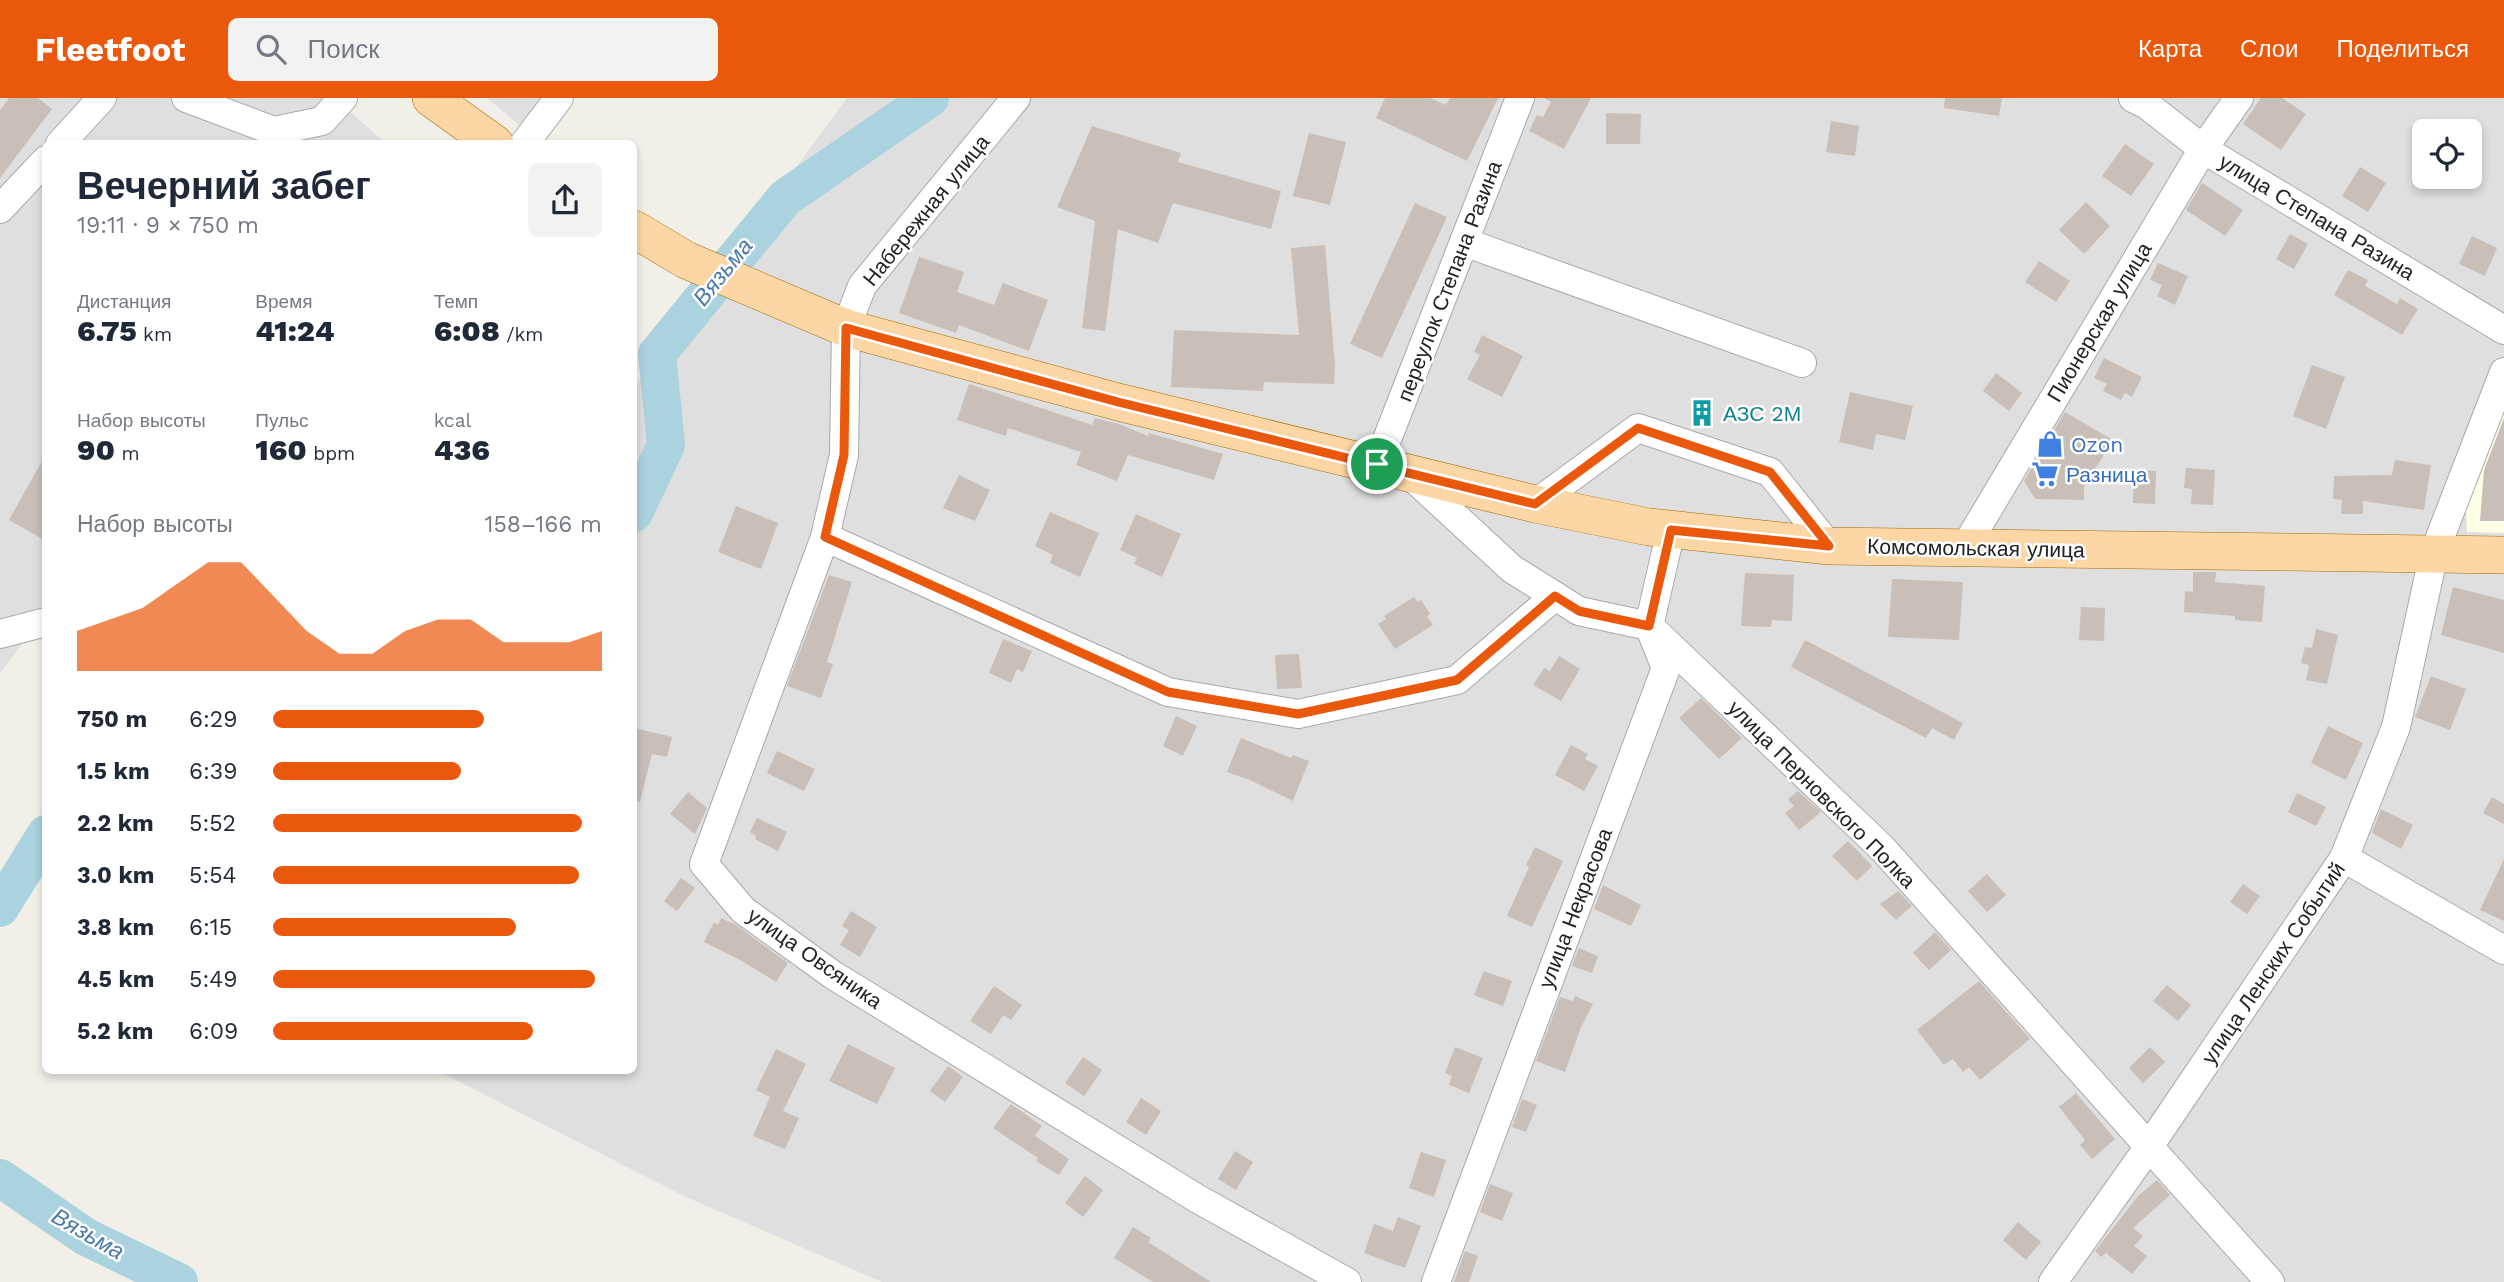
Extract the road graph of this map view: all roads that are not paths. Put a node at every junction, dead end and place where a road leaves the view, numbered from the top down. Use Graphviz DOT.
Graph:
graph roads {
  1 [pos="102,98"];
  2 [pos="186,98"];
  3 [pos="343,98"];
  4 [pos="431,98"];
  5 [pos="559,98"];
  6 [pos="1016,98"];
  7 [pos="1520,98"];
  8 [pos="2133,98"];
  9 [pos="2239,98"];
  10 [pos="64,140"];
  11 [pos="489,140"];
  12 [pos="527,140"];
  13 [pos="2203,149"];
  14 [pos="42,164"];
  15 [pos="0,209"];
  16 [pos="637,231"];
  17 [pos="1464,242"];
  18 [pos="846,328"];
  19 [pos="2504,330"];
  20 [pos="1802,363"];
  21 [pos="2504,372"];
  22 [pos="1391,468"];
  23 [pos="1535,504"];
  24 [pos="1671,530"];
  25 [pos="825,537"];
  26 [pos="1829,546"];
  27 [pos="1964,549"];
  28 [pos="2434,553"];
  29 [pos="2504,555"];
  30 [pos="1555,596"];
  31 [pos="42,623"];
  32 [pos="1649,626"];
  33 [pos="0,635"];
  34 [pos="2344,858"];
  35 [pos="2504,950"];
  36 [pos="2148,1148"];
  37 [pos="1347,1282"];
  38 [pos="1436,1282"];
  39 [pos="2053,1282"];
  40 [pos="2270,1282"];
  1 -- 10 [label="street"];
  2 -- 3 [label="street"];
  4 -- 11 [label="main road"];
  5 -- 12 [label="street"];
  6 -- 18 [label="street, Набережная улица"];
  7 -- 17 [label="street, переулок Степана Разина"];
  8 -- 13 [label="street, улица Степана Разина"];
  9 -- 13 [label="street, Пионерская улица"];
  13 -- 19 [label="street, улица Степана Разина"];
  13 -- 27 [label="street, Пионерская улица"];
  14 -- 15 [label="street"];
  16 -- 18 [label="main road, Комсомольская улица"];
  17 -- 20 [label="street"];
  17 -- 22 [label="street, переулок Степана Разина"];
  18 -- 22 [label="main road, Комсомольская улица"];
  18 -- 25 [label="street, улица Овсяника"];
  21 -- 28 [label="street, улица Ленских Событий"];
  22 -- 23 [label="main road, Комсомольская улица"];
  22 -- 30 [label="street"];
  23 -- 24 [label="main road, Комсомольская улица"];
  23 -- 26 [label="street"];
  24 -- 26 [label="main road, Комсомольская улица"];
  24 -- 32 [label="street"];
  25 -- 30 [label="street"];
  25 -- 37 [label="street, улица Овсяника"];
  26 -- 27 [label="main road, Комсомольская улица"];
  27 -- 28 [label="main road, Комсомольская улица"];
  28 -- 29 [label="main road, Комсомольская улица"];
  28 -- 34 [label="street, улица Ленских Событий"];
  30 -- 32 [label="street"];
  31 -- 33 [label="street"];
  32 -- 36 [label="street, улица Перновского Полка"];
  32 -- 38 [label="street, улица Некрасова"];
  34 -- 35 [label="street"];
  34 -- 36 [label="street, улица Ленских Событий"];
  36 -- 39 [label="street, улица Ленских Событий"];
  36 -- 40 [label="street, улица Перновского Полка"];
}
